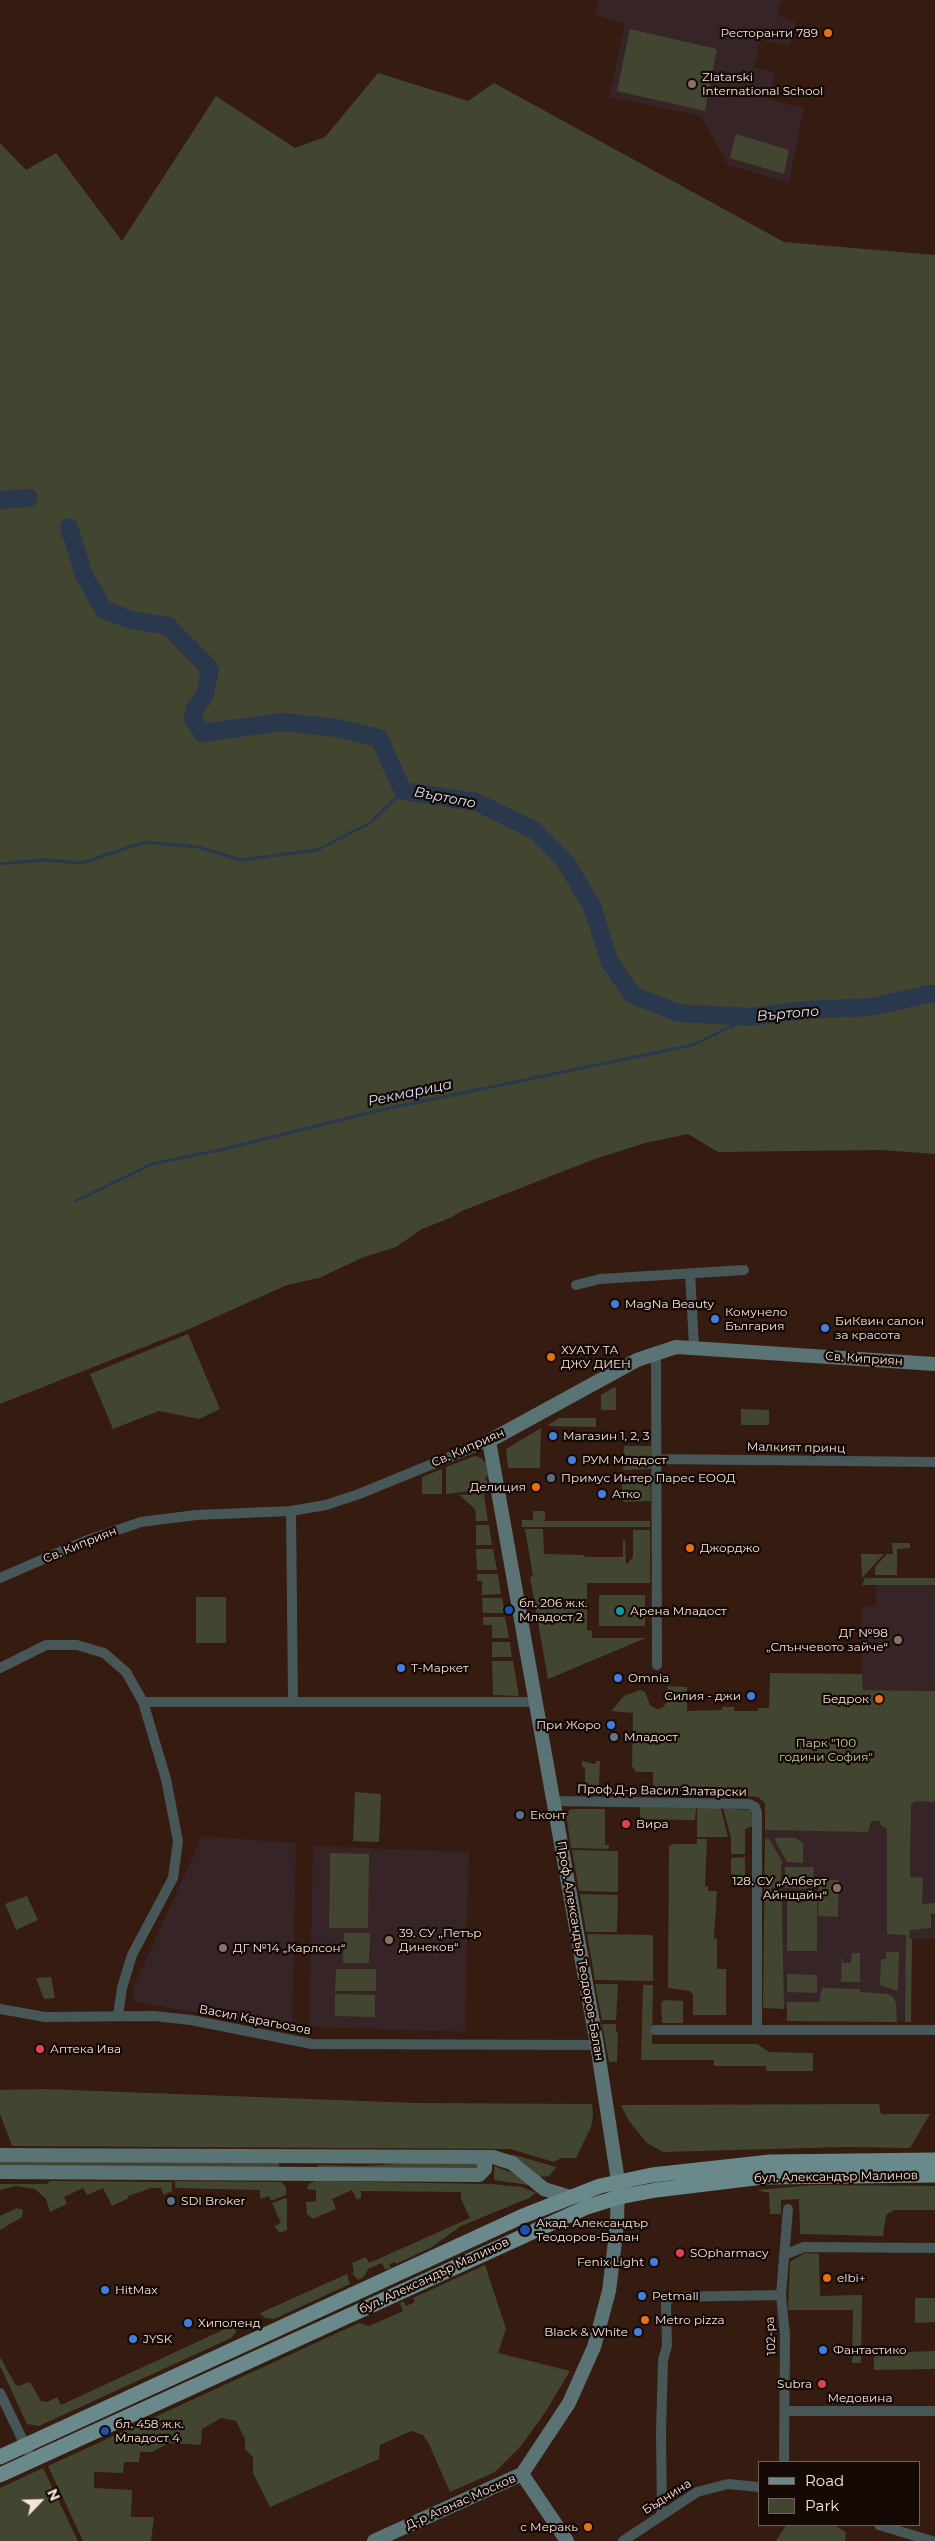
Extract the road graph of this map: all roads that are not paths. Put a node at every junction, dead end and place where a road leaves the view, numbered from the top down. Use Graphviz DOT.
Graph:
graph roads {
  1 [pos="744,1270"];
  2 [pos="690,1273"];
  3 [pos="576,1285"];
  4 [pos="694,1346"];
  5 [pos="656,1352"];
  6 [pos="935,1364"];
  7 [pos="490,1441"];
  8 [pos="656,1459"];
  9 [pos="935,1462"];
  10 [pos="291,1511"];
  11 [pos="0,1578"];
  12 [pos="657,1666"];
  13 [pos="0,1668"];
  14 [pos="143,1702"];
  15 [pos="292,1702"];
  16 [pos="536,1702"];
  17 [pos="554,1801"];
  18 [pos="0,2009"];
  19 [pos="118,2015"];
  20 [pos="655,2030"];
  21 [pos="758,2030"];
  22 [pos="935,2030"];
  23 [pos="597,2045"];
  24 [pos="0,2155"];
  25 [pos="478,2157"];
  26 [pos="935,2160"];
  27 [pos="0,2172"];
  28 [pos="935,2175"];
  29 [pos="618,2181"];
  30 [pos="570,2197"];
  31 [pos="619,2197"];
  32 [pos="788,2209"];
  33 [pos="935,2248"];
  34 [pos="784,2255"];
  35 [pos="781,2295"];
  36 [pos="0,2393"];
  37 [pos="784,2411"];
  38 [pos="935,2411"];
  39 [pos="24,2446"];
  40 [pos="44,2455"];
  41 [pos="0,2457"];
  42 [pos="784,2461"];
  43 [pos="522,2474"];
  44 [pos="0,2475"];
  45 [pos="758,2487"];
  46 [pos="662,2514"];
  47 [pos="882,2526"];
  48 [pos="374,2541"];
  49 [pos="567,2541"];
  50 [pos="623,2541"];
  51 [pos="932,2541"];
  1 -- 2 [label="street"];
  2 -- 3 [label="street"];
  2 -- 4 [label="street"];
  4 -- 5 [label="street, Св. Киприян"];
  4 -- 6 [label="street, Св. Киприян"];
  5 -- 7 [label="street, Св. Киприян"];
  5 -- 8 [label="street"];
  7 -- 10 [label="street, Св. Киприян"];
  7 -- 16 [label="street, Проф. Александър Теодоров-Балан"];
  8 -- 9 [label="street, Малкият принц"];
  8 -- 12 [label="street"];
  10 -- 11 [label="street, Св. Киприян"];
  10 -- 15 [label="street"];
  13 -- 14 [label="street"];
  14 -- 15 [label="street"];
  14 -- 19 [label="street"];
  15 -- 16 [label="street"];
  16 -- 17 [label="street, Проф. Александър Теодоров-Балан"];
  17 -- 21 [label="street, Проф.Д-р Васил Златарски"];
  17 -- 23 [label="street, Проф. Александър Теодоров-Балан"];
  18 -- 19 [label="street, Васил Карагьозов"];
  19 -- 23 [label="street, Васил Карагьозов"];
  20 -- 21 [label="street"];
  21 -- 22 [label="street"];
  23 -- 29 [label="street, Проф. Александър Теодоров-Балан"];
  24 -- 25 [label="street"];
  25 -- 27 [label="street"];
  25 -- 30 [label="street"];
  26 -- 29 [label="main road, бул. Александър Малинов"];
  28 -- 31 [label="main road, бул. Александър Малинов"];
  29 -- 30 [label="main road, бул. Александър Малинов"];
  29 -- 31 [label="street, Проф. Александър Теодоров-Балан"];
  30 -- 39 [label="main road, бул. Александър Малинов"];
  31 -- 40 [label="main road, бул. Александър Малинов"];
  31 -- 43 [label="street, Д-р Атанас Москов"];
  32 -- 34 [label="street, 102-ра"];
  33 -- 34 [label="street"];
  34 -- 35 [label="street, 102-ра"];
  35 -- 37 [label="street, 102-ра"];
  35 -- 46 [label="street"];
  36 -- 39 [label="street"];
  37 -- 38 [label="street, Медовина"];
  37 -- 42 [label="street, 102-ра"];
  39 -- 40 [label="street"];
  39 -- 41 [label="main road, бул. Александър Малинов"];
  40 -- 44 [label="main road, бул. Александър Малинов"];
  43 -- 48 [label="street, Д-р Атанас Москов"];
  43 -- 49 [label="street"];
  45 -- 46 [label="street, Бъднина"];
  46 -- 50 [label="street, Бъднина"];
  47 -- 51 [label="street"];
}
